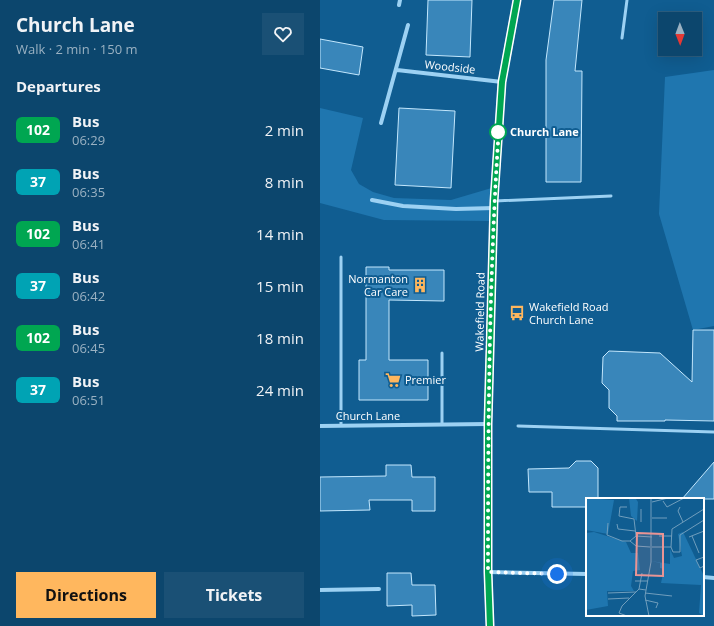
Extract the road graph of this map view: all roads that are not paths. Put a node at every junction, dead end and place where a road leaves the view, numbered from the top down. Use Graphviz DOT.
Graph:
graph roads {
  1 [pos="517,0"];
  2 [pos="627,0"];
  3 [pos="408,25"];
  4 [pos="622,38"];
  5 [pos="397,70"];
  6 [pos="502,82"];
  7 [pos="381,123"];
  8 [pos="611,196"];
  9 [pos="372,200"];
  10 [pos="494,204"];
  11 [pos="341,257"];
  12 [pos="442,353"];
  13 [pos="442,424"];
  14 [pos="488,424"];
  15 [pos="341,425"];
  16 [pos="320,426"];
  17 [pos="518,426"];
  18 [pos="714,432"];
  19 [pos="488,572"];
  20 [pos="586,574"];
  21 [pos="704,577"];
  22 [pos="714,578"];
  23 [pos="379,589"];
  24 [pos="320,590"];
  25 [pos="490,626"];
  1 -- 6 [label="street, Wakefield Road"];
  2 -- 4 [label="lane"];
  3 -- 5 [label="street"];
  5 -- 6 [label="street, Woodside"];
  5 -- 7 [label="street"];
  6 -- 10 [label="street, Wakefield Road"];
  8 -- 10 [label="lane"];
  9 -- 10 [label="street"];
  10 -- 14 [label="street, Wakefield Road"];
  11 -- 15 [label="lane"];
  12 -- 13 [label="lane"];
  13 -- 14 [label="street, Church Lane"];
  13 -- 15 [label="street, Church Lane"];
  14 -- 19 [label="street, Wakefield Road"];
  15 -- 16 [label="street, Church Lane"];
  17 -- 18 [label="lane"];
  19 -- 20 [label="street"];
  19 -- 25 [label="street, Wakefield Road"];
  21 -- 22 [label="street"];
  23 -- 24 [label="street"];
}
